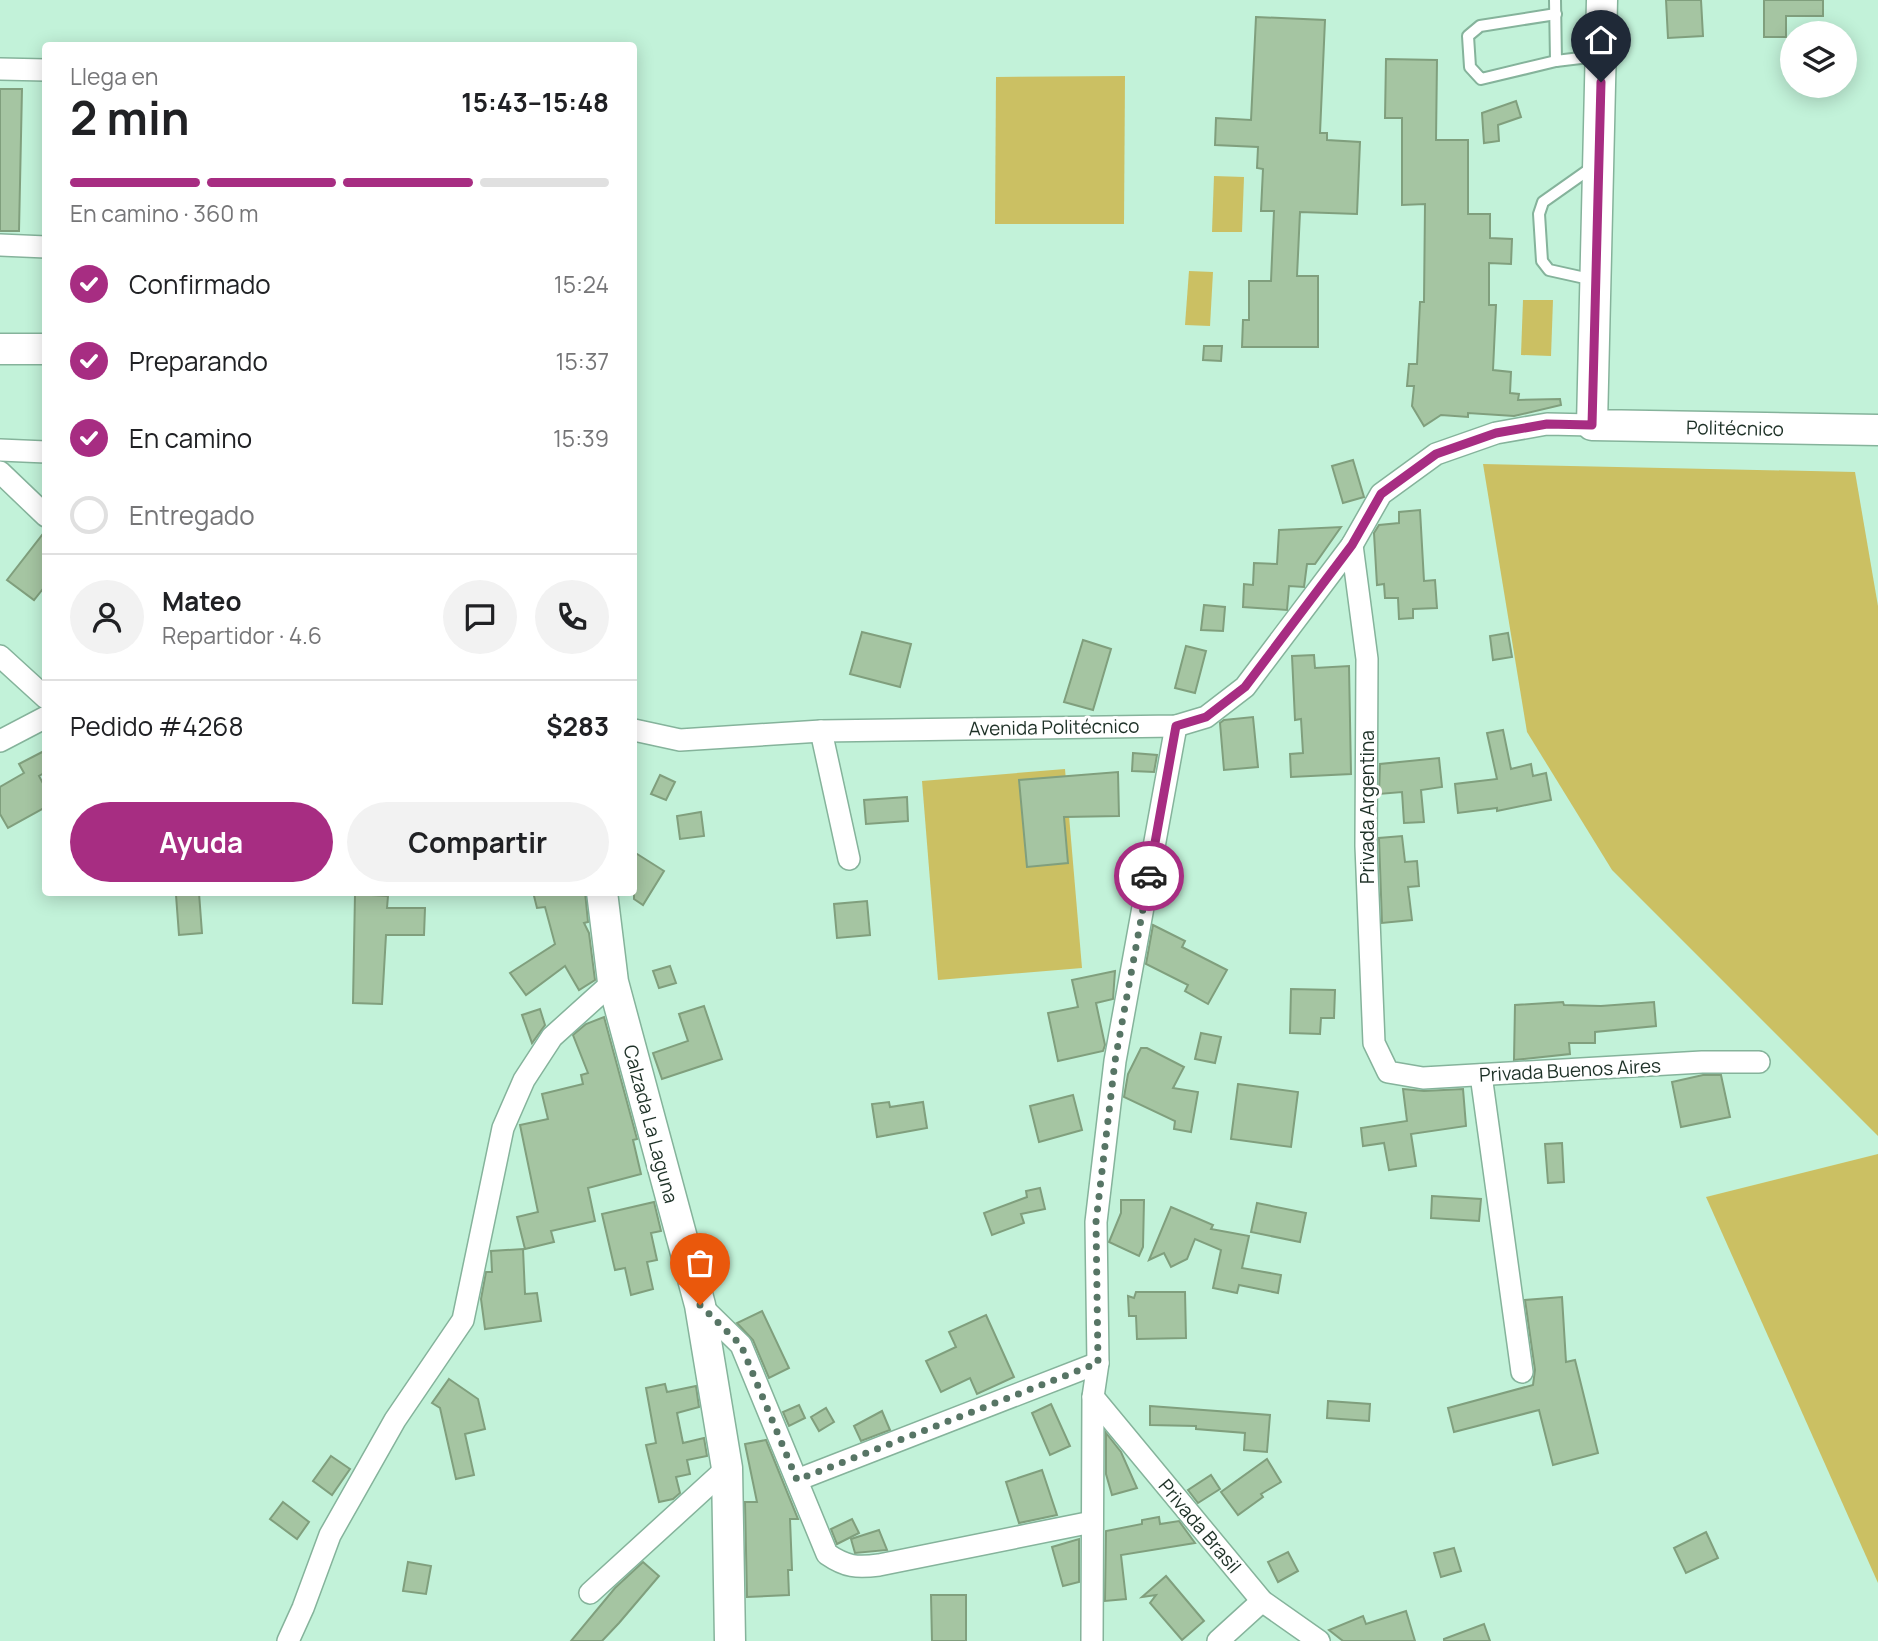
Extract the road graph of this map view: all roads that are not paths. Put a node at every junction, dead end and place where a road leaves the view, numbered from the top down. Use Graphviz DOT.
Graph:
graph roads {
  1 [pos="1555,0"];
  2 [pos="1602,0"];
  3 [pos="1556,14"];
  4 [pos="1601,55"];
  5 [pos="1556,61"];
  6 [pos="0,69"];
  7 [pos="42,70"];
  8 [pos="1599,163"];
  9 [pos="0,245"];
  10 [pos="42,247"];
  11 [pos="1596,280"];
  12 [pos="0,349"];
  13 [pos="42,349"];
  14 [pos="1592,425"];
  15 [pos="1878,430"];
  16 [pos="0,450"];
  17 [pos="42,452"];
  18 [pos="0,472"];
  19 [pos="42,512"];
  20 [pos="1352,545"];
  21 [pos="0,656"];
  22 [pos="42,694"];
  23 [pos="42,719"];
  24 [pos="1176,726"];
  25 [pos="637,731"];
  26 [pos="821,731"];
  27 [pos="0,741"];
  28 [pos="849,859"];
  29 [pos="602,896"];
  30 [pos="613,982"];
  31 [pos="1759,1062"];
  32 [pos="1385,1067"];
  33 [pos="1481,1075"];
  34 [pos="700,1305"];
  35 [pos="1098,1363"];
  36 [pos="1522,1372"];
  37 [pos="1093,1397"];
  38 [pos="727,1468"];
  39 [pos="797,1480"];
  40 [pos="1092,1521"];
  41 [pos="590,1593"];
  42 [pos="1262,1601"];
  43 [pos="288,1641"];
  44 [pos="730,1641"];
  45 [pos="1092,1641"];
  46 [pos="1217,1641"];
  47 [pos="1320,1641"];
  1 -- 3 [label="lane"];
  2 -- 4 [label="street"];
  3 -- 5 [label="lane"];
  3 -- 5 [label="lane"];
  4 -- 5 [label="lane"];
  4 -- 8 [label="street"];
  6 -- 7 [label="street"];
  8 -- 11 [label="street"];
  8 -- 11 [label="lane"];
  9 -- 10 [label="street"];
  11 -- 14 [label="street"];
  12 -- 13 [label="street"];
  14 -- 15 [label="street, Politécnico"];
  14 -- 20 [label="street, Avenida Politécnico"];
  16 -- 17 [label="street"];
  18 -- 19 [label="street"];
  20 -- 24 [label="street, Avenida Politécnico"];
  20 -- 32 [label="street, Privada Argentina"];
  21 -- 22 [label="street"];
  23 -- 27 [label="street"];
  24 -- 26 [label="street, Avenida Politécnico"];
  24 -- 35 [label="street"];
  25 -- 26 [label="street, Avenida Politécnico"];
  26 -- 28 [label="street"];
  29 -- 30 [label="street, Calzada La Laguna"];
  30 -- 34 [label="street, Calzada La Laguna"];
  30 -- 43 [label="street"];
  31 -- 33 [label="street, Privada Buenos Aires"];
  32 -- 33 [label="street, Privada Buenos Aires"];
  33 -- 36 [label="street"];
  34 -- 38 [label="street, Calzada La Laguna"];
  34 -- 39 [label="street"];
  35 -- 37 [label="street"];
  35 -- 39 [label="street"];
  37 -- 40 [label="street"];
  37 -- 42 [label="street, Privada Brasil"];
  38 -- 41 [label="street"];
  38 -- 44 [label="street, Calzada La Laguna"];
  39 -- 40 [label="street"];
  40 -- 45 [label="street"];
  42 -- 46 [label="street"];
  42 -- 47 [label="street, Privada Brasil"];
}
